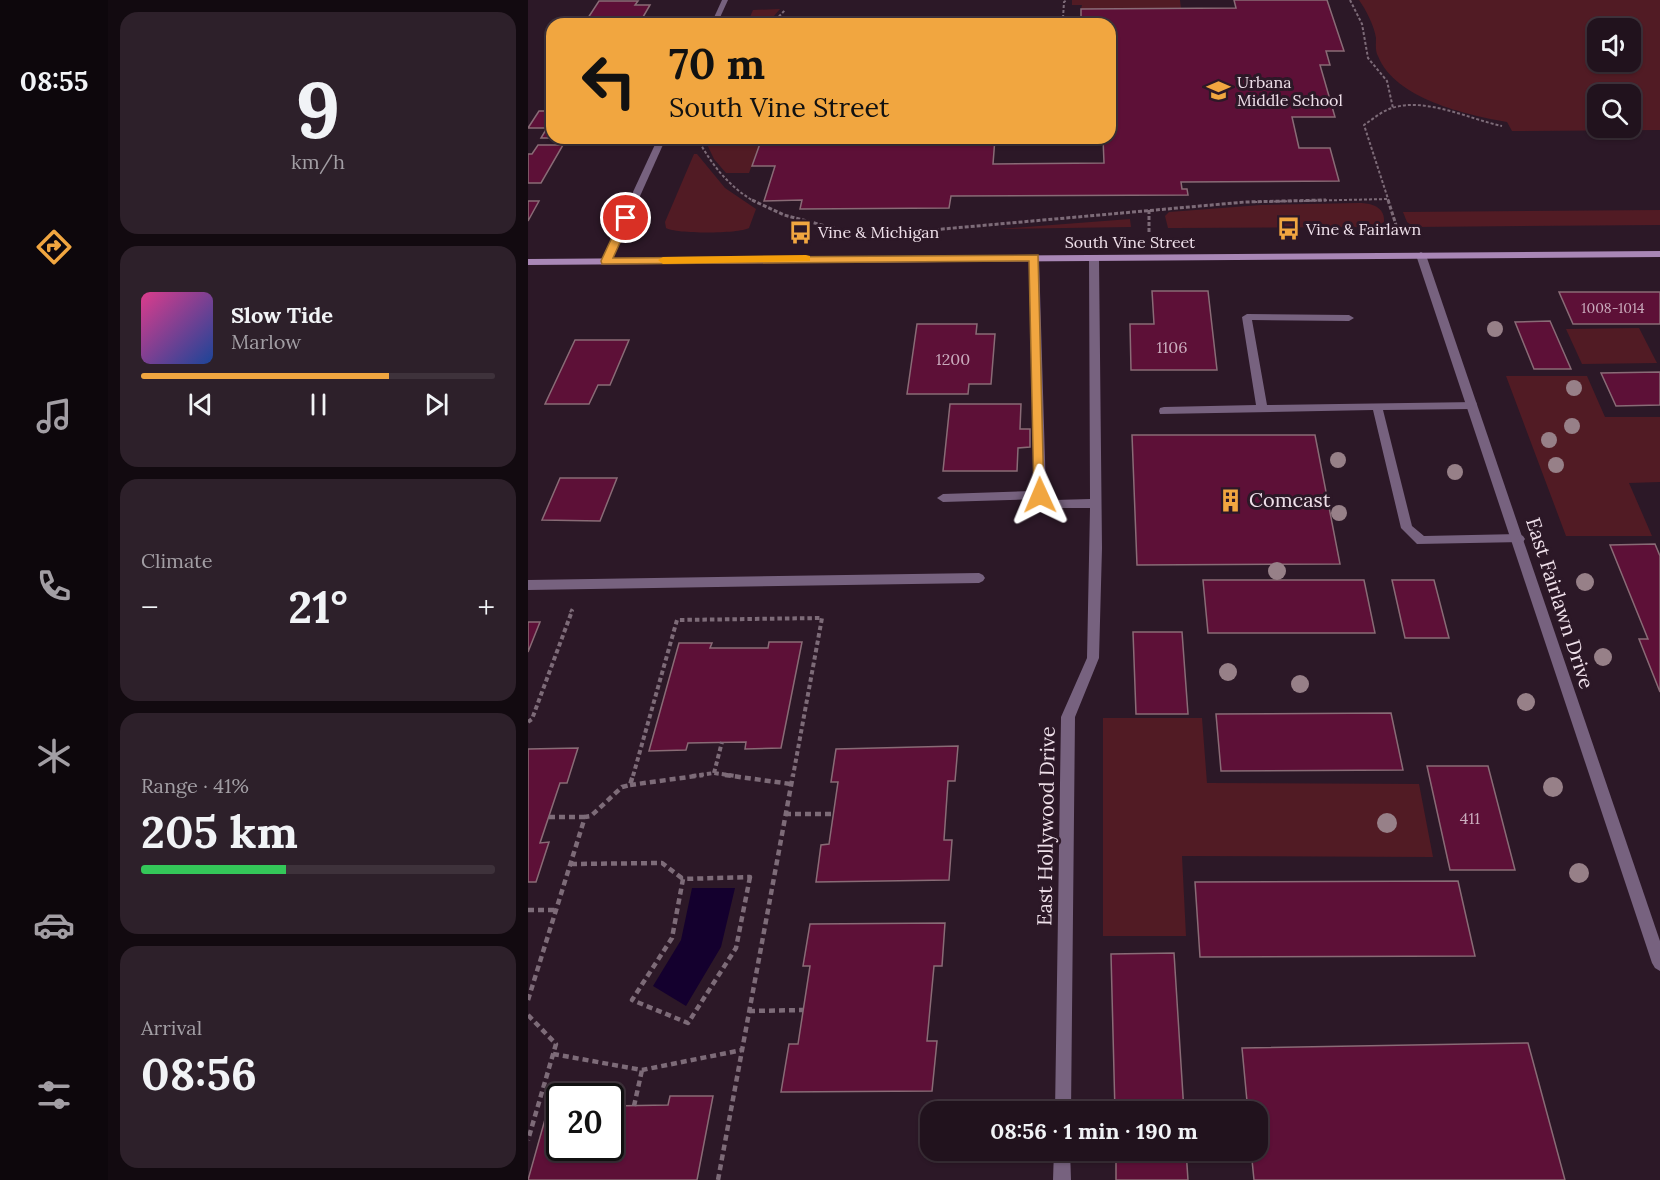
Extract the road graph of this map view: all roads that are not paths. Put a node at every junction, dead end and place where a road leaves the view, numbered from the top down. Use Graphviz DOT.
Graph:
graph roads {
  1 [pos="725,0"];
  2 [pos="717,18"];
  3 [pos="659,144"];
  4 [pos="1660,254"];
  5 [pos="1421,255"];
  6 [pos="1034,258"];
  7 [pos="1094,258"];
  8 [pos="606,261"];
  9 [pos="528,262"];
  10 [pos="1348,318"];
  11 [pos="1472,405"];
  12 [pos="1377,406"];
  13 [pos="1262,408"];
  14 [pos="1164,411"];
  15 [pos="1040,495"];
  16 [pos="943,498"];
  17 [pos="1095,503"];
  18 [pos="1519,539"];
  19 [pos="979,578"];
  20 [pos="528,585"];
  21 [pos="1660,963"];
  22 [pos="1063,1101"];
  23 [pos="1062,1161"];
  24 [pos="1062,1180"];
  1 -- 2 [label="street"];
  3 -- 8 [label="street"];
  4 -- 5 [label="main road, South Vine Street"];
  5 -- 7 [label="main road, South Vine Street"];
  5 -- 11 [label="street, East Fairlawn Drive"];
  6 -- 7 [label="main road, South Vine Street"];
  6 -- 8 [label="main road, South Vine Street"];
  6 -- 15 [label="street"];
  7 -- 17 [label="street, East Hollywood Drive"];
  8 -- 9 [label="main road, South Vine Street"];
  10 -- 13 [label="street"];
  11 -- 12 [label="street"];
  11 -- 18 [label="street, East Fairlawn Drive"];
  12 -- 13 [label="street"];
  12 -- 18 [label="street"];
  13 -- 14 [label="street"];
  15 -- 16 [label="street"];
  15 -- 17 [label="street"];
  17 -- 22 [label="street, East Hollywood Drive"];
  18 -- 21 [label="street, East Fairlawn Drive"];
  19 -- 20 [label="street"];
  23 -- 24 [label="street"];
}
